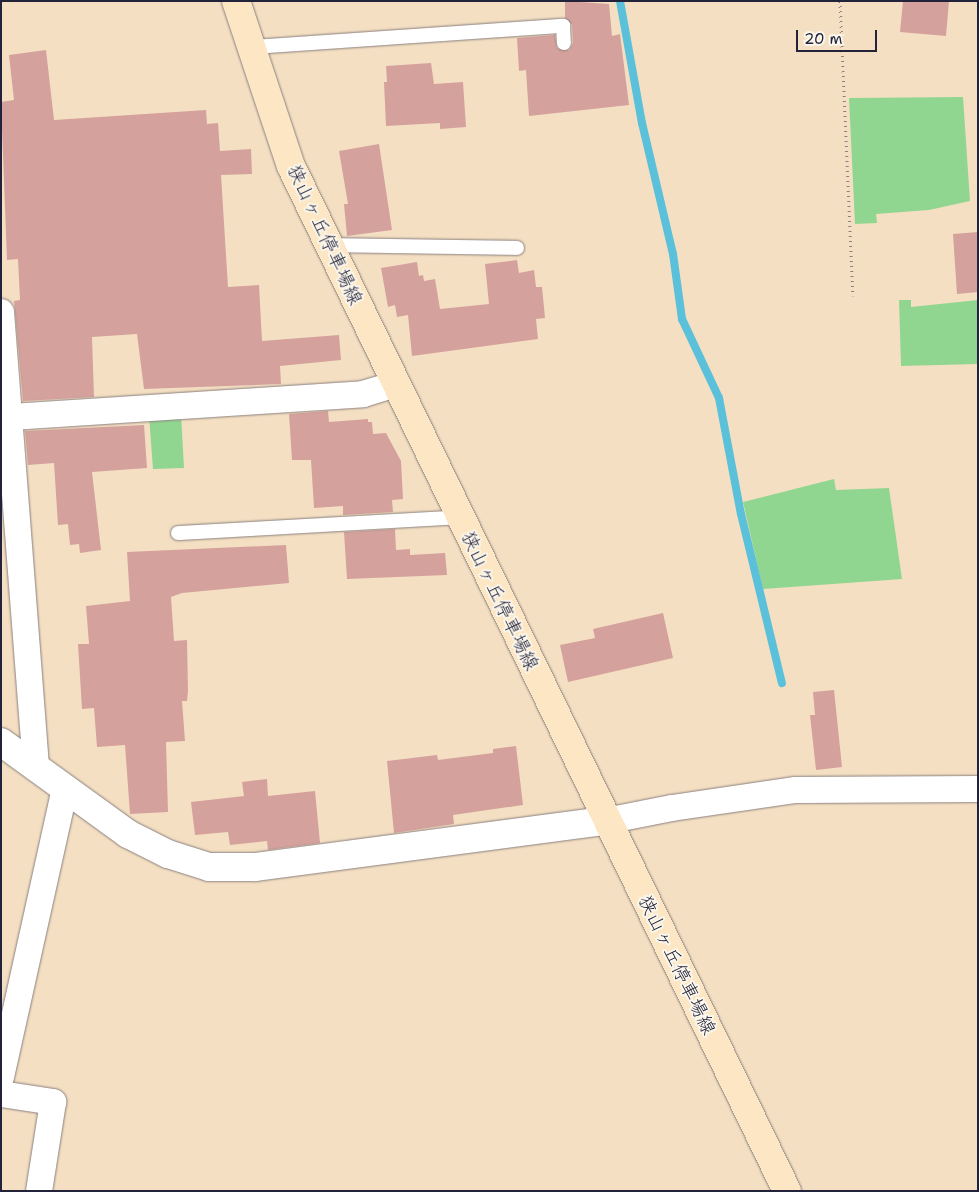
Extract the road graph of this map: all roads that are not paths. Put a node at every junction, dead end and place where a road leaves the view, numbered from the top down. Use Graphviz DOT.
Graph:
graph roads {
  1 [pos="236,1"];
  2 [pos="564,43"];
  3 [pos="253,47"];
  4 [pos="330,245"];
  5 [pos="517,248"];
  6 [pos="1,312"];
  7 [pos="396,384"];
  8 [pos="11,418"];
  9 [pos="460,517"];
  10 [pos="178,533"];
  11 [pos="1,742"];
  12 [pos="36,768"];
  13 [pos="65,788"];
  14 [pos="978,789"];
  15 [pos="606,821"];
  16 [pos="1,1077"];
  17 [pos="1,1094"];
  18 [pos="39,1191"];
  19 [pos="787,1191"];
  1 -- 3 [label="main road, 狭山ヶ丘停車場線"];
  2 -- 3 [label="lane"];
  3 -- 4 [label="main road, 狭山ヶ丘停車場線"];
  4 -- 5 [label="lane"];
  4 -- 7 [label="main road, 狭山ヶ丘停車場線"];
  6 -- 8 [label="street"];
  7 -- 8 [label="street"];
  7 -- 9 [label="main road, 狭山ヶ丘停車場線"];
  8 -- 12 [label="street"];
  9 -- 10 [label="lane"];
  9 -- 15 [label="main road, 狭山ヶ丘停車場線"];
  11 -- 12 [label="street"];
  12 -- 13 [label="street"];
  13 -- 15 [label="street"];
  13 -- 16 [label="street"];
  14 -- 15 [label="street"];
  15 -- 19 [label="main road, 狭山ヶ丘停車場線"];
  17 -- 18 [label="street"];
}
